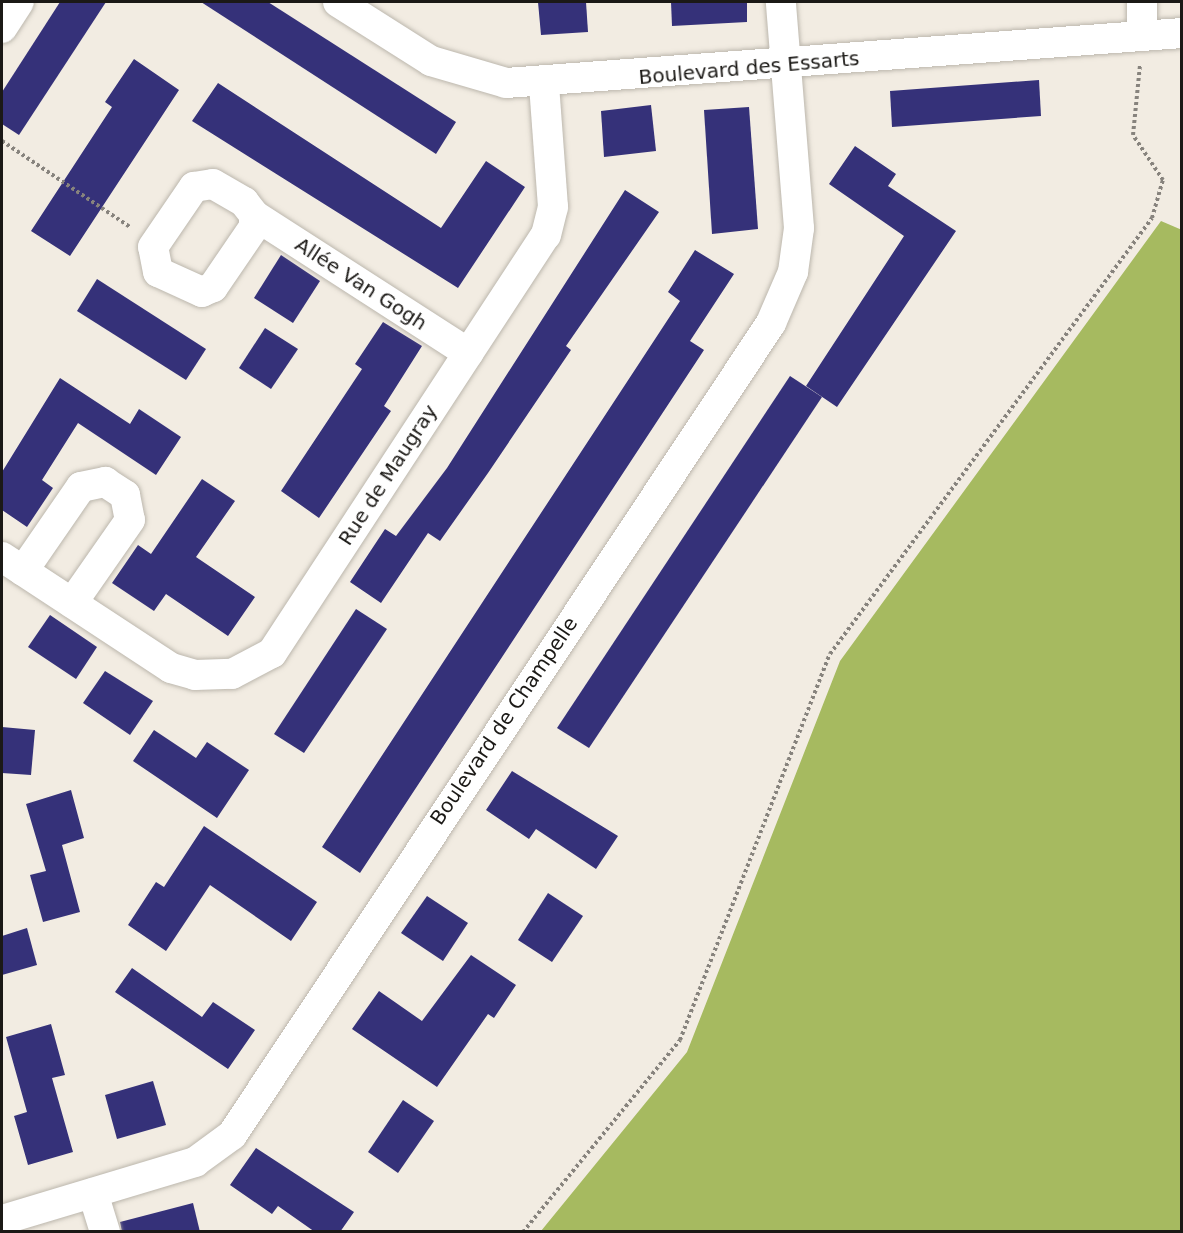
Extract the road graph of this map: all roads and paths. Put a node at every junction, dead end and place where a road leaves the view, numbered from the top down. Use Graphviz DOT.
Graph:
graph roads {
  1 [pos="19,2"];
  2 [pos="338,2"];
  3 [pos="781,2"];
  4 [pos="1142,2"];
  5 [pos="2,28"];
  6 [pos="1182,33"];
  7 [pos="1142,36"];
  8 [pos="786,65"];
  9 [pos="544,84"];
  10 [pos="2,141"];
  11 [pos="254,215"];
  12 [pos="156,243"];
  13 [pos="468,353"];
  14 [pos="12,564"];
  15 [pos="72,603"];
  16 [pos="93,1193"];
  17 [pos="2,1220"];
  18 [pos="105,1232"];
  19 [pos="523,1232"];
  1 -- 5 [label="street"];
  2 -- 9 [label="street, Boulevard des Essarts"];
  3 -- 8 [label="street, Boulevard de Champelle"];
  4 -- 7 [label="street"];
  6 -- 7 [label="street, Boulevard des Essarts"];
  7 -- 8 [label="street, Boulevard des Essarts"];
  7 -- 19 [label="path"];
  8 -- 9 [label="street, Boulevard des Essarts"];
  8 -- 16 [label="street, Boulevard de Champelle"];
  9 -- 13 [label="street, Rue de Maugray"];
  10 -- 12 [label="path"];
  11 -- 12 [label="street, Allée Van Gogh"];
  11 -- 12 [label="street"];
  11 -- 13 [label="street, Allée Van Gogh"];
  13 -- 15 [label="street, Rue de Maugray"];
  14 -- 15 [label="street, Rue de Maugray"];
  14 -- 15 [label="street, Rue de Maugray"];
  16 -- 17 [label="street, Boulevard de Champelle"];
  16 -- 18 [label="street"];
}
